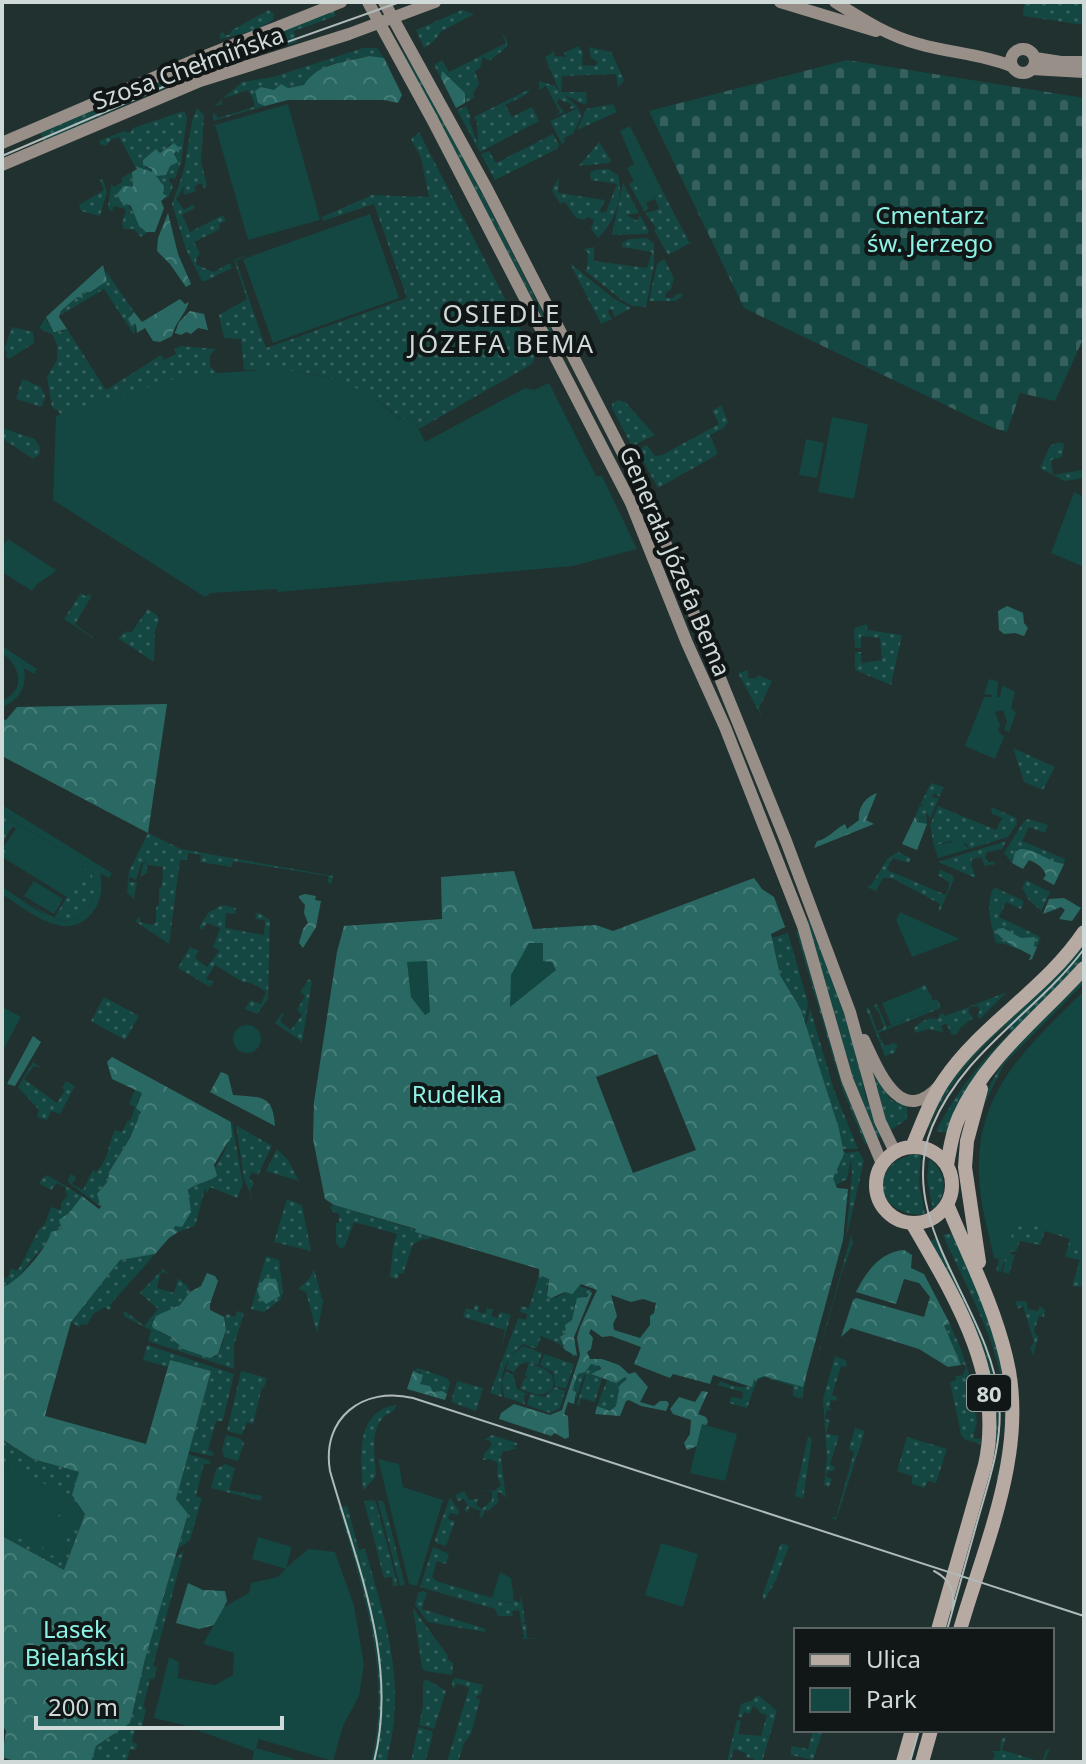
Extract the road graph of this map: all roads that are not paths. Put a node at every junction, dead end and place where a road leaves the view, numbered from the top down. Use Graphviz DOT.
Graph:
graph roads {
  1 [pos="341,2"];
  2 [pos="368,2"];
  3 [pos="384,2"];
  4 [pos="435,2"];
  5 [pos="780,2"];
  6 [pos="835,2"];
  7 [pos="393,19"];
  8 [pos="379,24"];
  9 [pos="883,31"];
  10 [pos="1012,60"];
  11 [pos="1084,62"];
  12 [pos="1034,64"];
  13 [pos="1084,72"];
  14 [pos="2,143"];
  15 [pos="2,165"];
  16 [pos="1084,932"];
  17 [pos="1084,968"];
  18 [pos="850,1012"];
  19 [pos="984,1078"];
  20 [pos="945,1079"];
  21 [pos="912,1147"];
  22 [pos="895,1152"];
  23 [pos="882,1164"];
  24 [pos="947,1165"];
  25 [pos="947,1204"];
  26 [pos="912,1223"];
  27 [pos="982,1281"];
  28 [pos="939,1628"];
  29 [pos="961,1628"];
  30 [pos="911,1732"];
  31 [pos="930,1732"];
  32 [pos="903,1762"];
  33 [pos="922,1762"];
  1 -- 14 [label="main road, Szosa Chełmińska"];
  2 -- 8 [label="main road, Generała Józefa Bema"];
  3 -- 7 [label="main road, Generała Józefa Bema"];
  4 -- 7 [label="main road, Szosa Chełmińska"];
  5 -- 9 [label="main road"];
  6 -- 9 [label="main road"];
  7 -- 8 [label="main road, Szosa Chełmińska"];
  7 -- 18 [label="main road, Generała Józefa Bema"];
  8 -- 15 [label="main road, Szosa Chełmińska"];
  8 -- 23 [label="main road, Generała Józefa Bema"];
  9 -- 10 [label="main road"];
  10 -- 12 [label="main road"];
  10 -- 12 [label="main road"];
  11 -- 12 [label="main road"];
  12 -- 13 [label="main road"];
  16 -- 20 [label="main road"];
  17 -- 19 [label="main road, 80"];
  18 -- 20 [label="main road"];
  18 -- 22 [label="main road, Generała Józefa Bema"];
  19 -- 24 [label="main road, 80"];
  19 -- 27 [label="main road"];
  20 -- 21 [label="main road"];
  21 -- 22 [label="main road"];
  21 -- 24 [label="main road"];
  22 -- 23 [label="main road"];
  23 -- 26 [label="main road, 80"];
  24 -- 25 [label="main road, 80"];
  25 -- 26 [label="main road"];
  25 -- 27 [label="main road, 80"];
  26 -- 28 [label="main road, 80"];
  27 -- 29 [label="main road, 80"];
  30 -- 32 [label="main road"];
  31 -- 33 [label="main road"];
}
